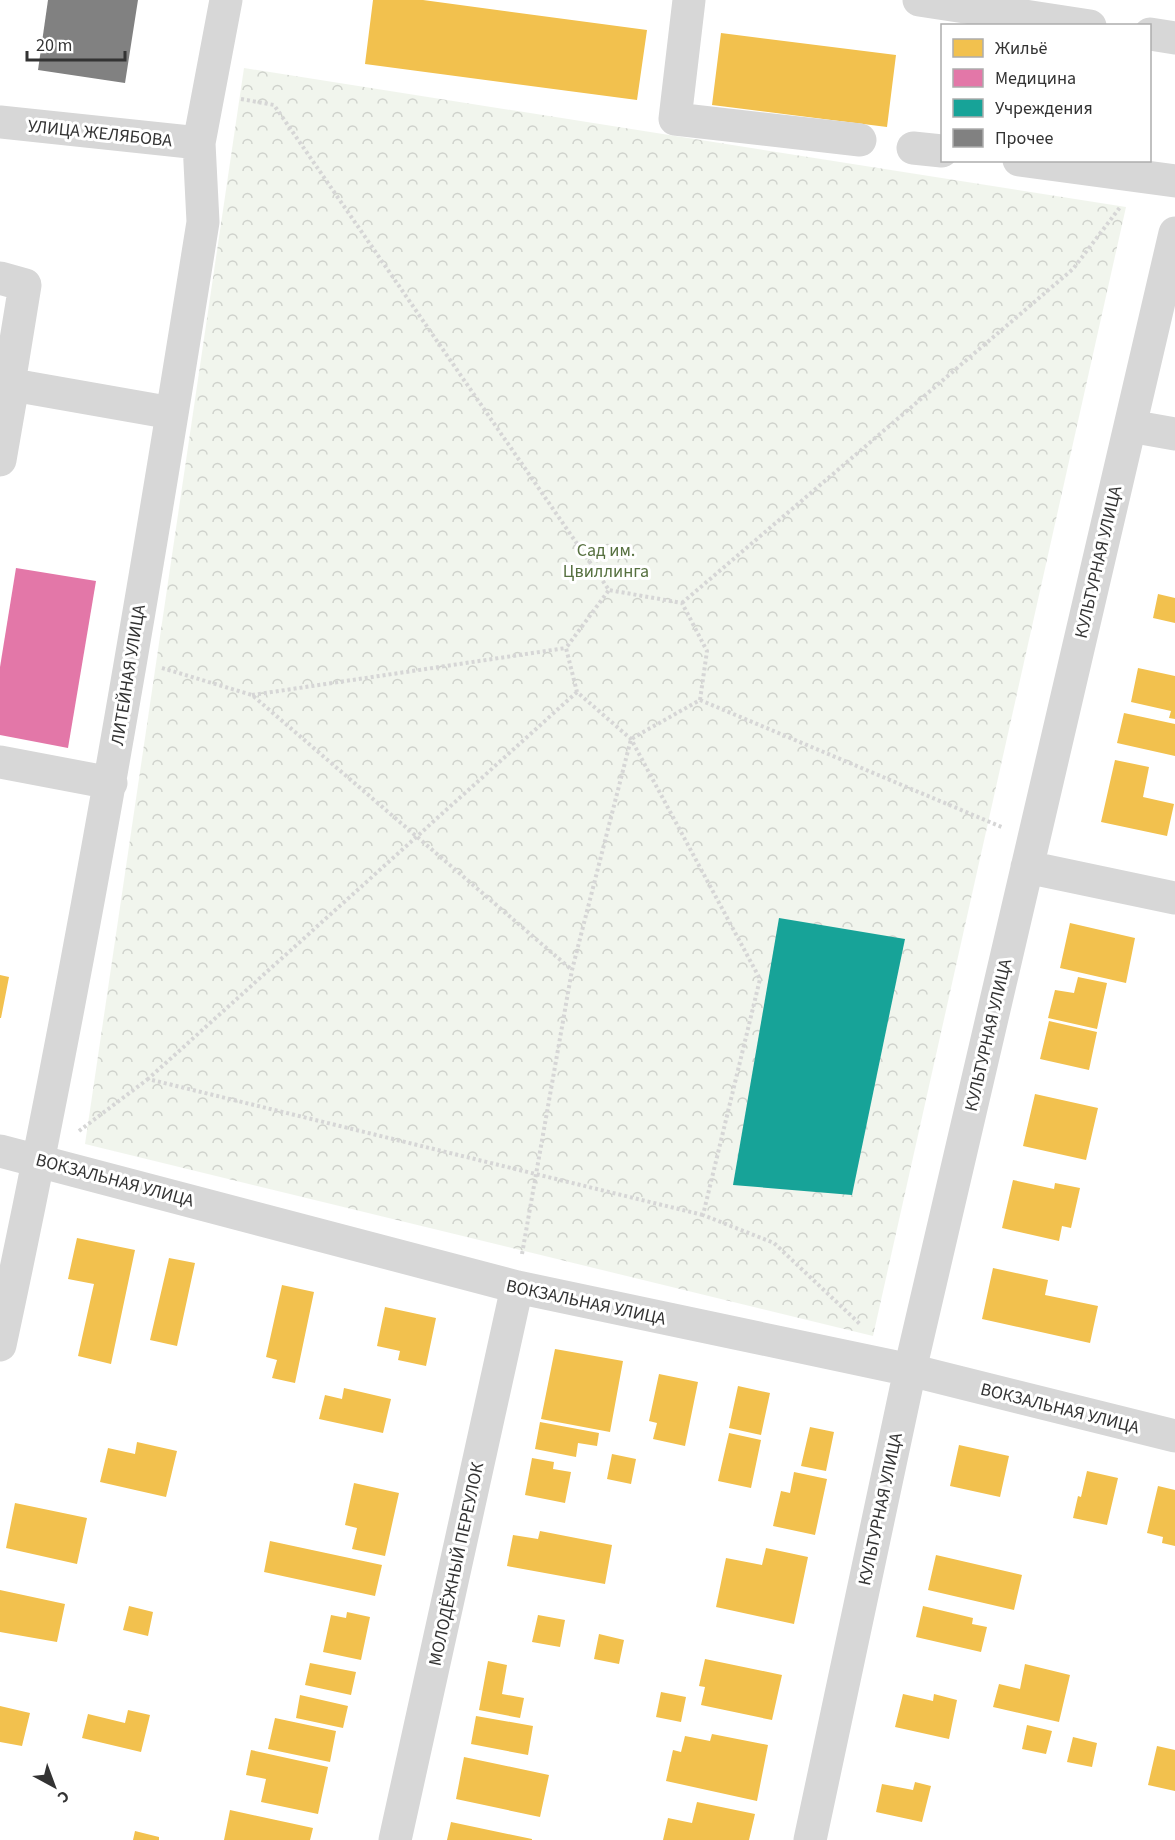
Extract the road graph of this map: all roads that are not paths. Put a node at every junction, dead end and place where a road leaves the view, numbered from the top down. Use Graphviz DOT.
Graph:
graph roads {
  1 [pos="226,0"];
  2 [pos="689,0"];
  3 [pos="919,0"];
  4 [pos="1077,24"];
  5 [pos="1151,34"];
  6 [pos="1175,38"];
  7 [pos="0,122"];
  8 [pos="860,140"];
  9 [pos="199,143"];
  10 [pos="1035,162"];
  11 [pos="1160,178"];
  12 [pos="1175,233"];
  13 [pos="0,278"];
  14 [pos="13,385"];
  15 [pos="172,413"];
  16 [pos="1130,426"];
  17 [pos="1175,434"];
  18 [pos="0,460"];
  19 [pos="0,762"];
  20 [pos="111,783"];
  21 [pos="1027,867"];
  22 [pos="1175,898"];
  23 [pos="0,1151"];
  24 [pos="40,1159"];
  25 [pos="517,1287"];
  26 [pos="0,1346"];
  27 [pos="910,1371"];
  28 [pos="1175,1436"];
  29 [pos="395,1840"];
  30 [pos="810,1840"];
  1 -- 9 [label="street, ЛИТЕЙНАЯ УЛИЦА"];
  2 -- 8 [label="street"];
  3 -- 4 [label="street"];
  5 -- 6 [label="street"];
  7 -- 9 [label="street, УЛИЦА ЖЕЛЯБОВА"];
  9 -- 15 [label="street, ЛИТЕЙНАЯ УЛИЦА"];
  10 -- 11 [label="street"];
  12 -- 16 [label="street, КУЛЬТУРНАЯ УЛИЦА"];
  13 -- 14 [label="street"];
  14 -- 15 [label="street"];
  14 -- 18 [label="street"];
  15 -- 20 [label="street, ЛИТЕЙНАЯ УЛИЦА"];
  16 -- 17 [label="street"];
  16 -- 21 [label="street, КУЛЬТУРНАЯ УЛИЦА"];
  19 -- 20 [label="street"];
  20 -- 24 [label="street, ЛИТЕЙНАЯ УЛИЦА"];
  21 -- 22 [label="street"];
  21 -- 27 [label="street, КУЛЬТУРНАЯ УЛИЦА"];
  23 -- 24 [label="street, ВОКЗАЛЬНАЯ УЛИЦА"];
  24 -- 25 [label="street, ВОКЗАЛЬНАЯ УЛИЦА"];
  24 -- 26 [label="street, ЛИТЕЙНАЯ УЛИЦА"];
  25 -- 27 [label="street, ВОКЗАЛЬНАЯ УЛИЦА"];
  25 -- 29 [label="street, МОЛОДЁЖНЫЙ ПЕРЕУЛОК"];
  27 -- 28 [label="street, ВОКЗАЛЬНАЯ УЛИЦА"];
  27 -- 30 [label="street, КУЛЬТУРНАЯ УЛИЦА"];
}
